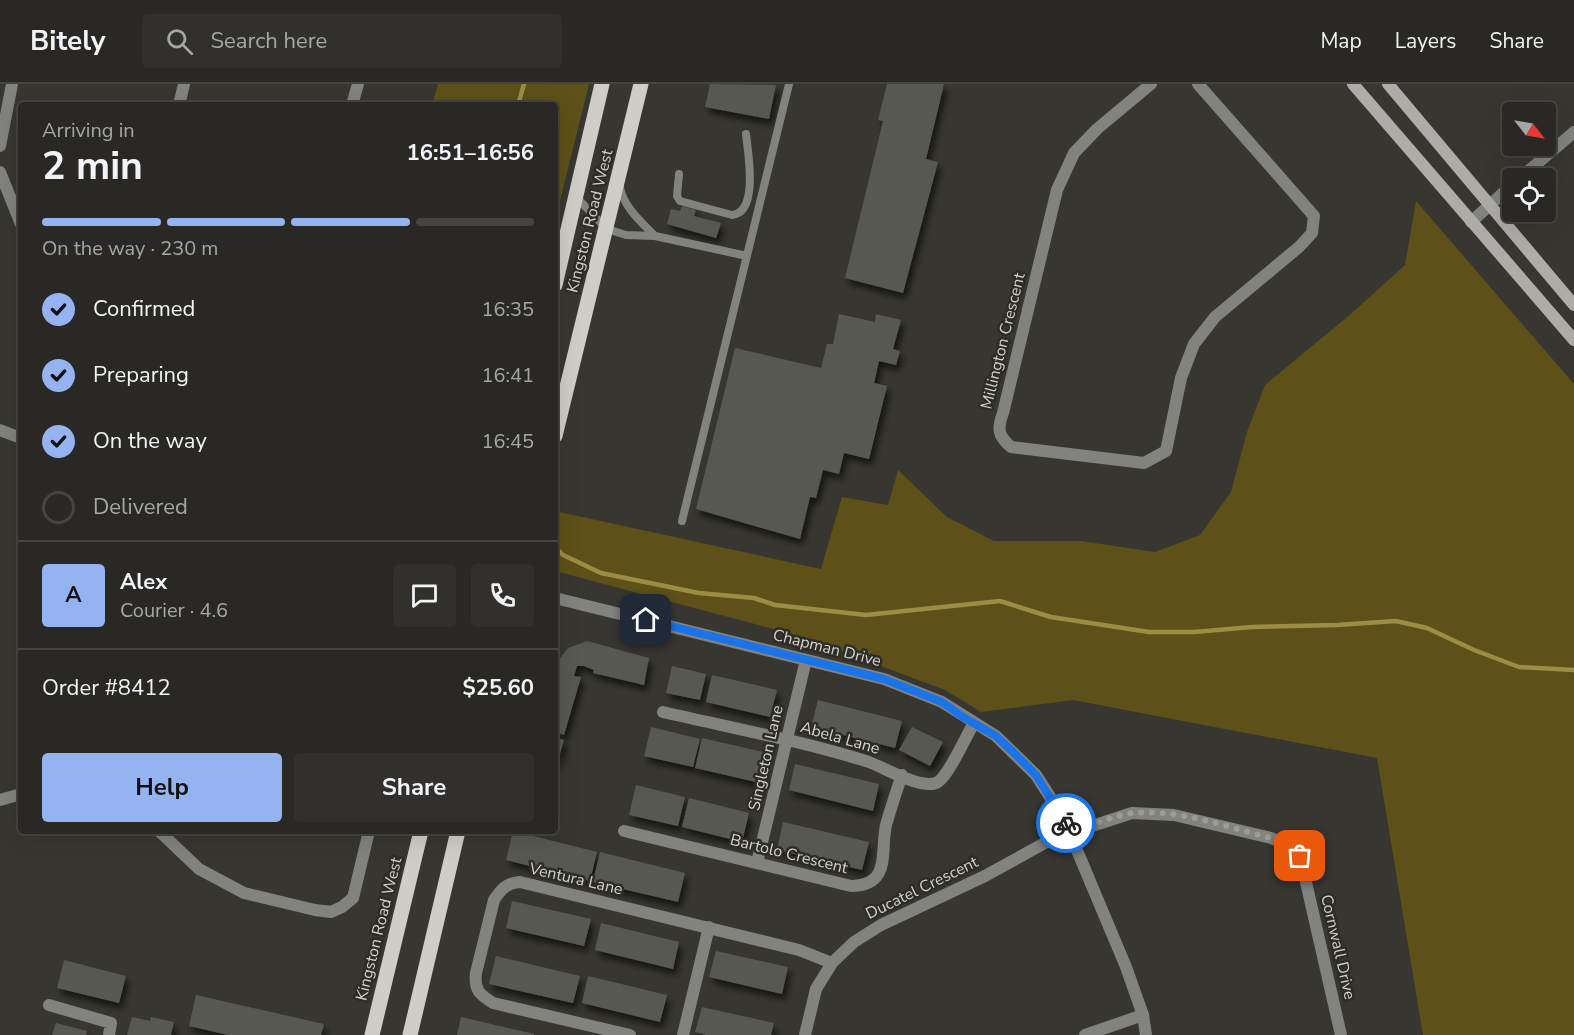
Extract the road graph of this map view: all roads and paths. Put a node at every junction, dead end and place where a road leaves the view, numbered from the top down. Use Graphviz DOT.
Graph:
graph roads {
  1 [pos="12,84"];
  2 [pos="184,84"];
  3 [pos="358,84"];
  4 [pos="602,84"];
  5 [pos="641,84"];
  6 [pos="789,84"];
  7 [pos="1151,84"];
  8 [pos="1198,84"];
  9 [pos="1353,84"];
  10 [pos="1388,84"];
  11 [pos="180,102"];
  12 [pos="353,102"];
  13 [pos="1574,132"];
  14 [pos="746,134"];
  15 [pos="0,146"];
  16 [pos="1532,168"];
  17 [pos="0,172"];
  18 [pos="679,174"];
  19 [pos="619,177"];
  20 [pos="1502,194"];
  21 [pos="575,197"];
  22 [pos="1490,205"];
  23 [pos="18,217"];
  24 [pos="1471,222"];
  25 [pos="607,229"];
  26 [pos="655,236"];
  27 [pos="747,256"];
  28 [pos="558,272"];
  29 [pos="1574,305"];
  30 [pos="1574,340"];
  31 [pos="558,424"];
  32 [pos="0,430"];
  33 [pos="18,437"];
  34 [pos="682,521"];
  35 [pos="558,599"];
  36 [pos="806,660"];
  37 [pos="663,712"];
  38 [pos="974,723"];
  39 [pos="787,741"];
  40 [pos="902,775"];
  41 [pos="18,795"];
  42 [pos="0,800"];
  43 [pos="624,831"];
  44 [pos="162,834"];
  45 [pos="368,834"];
  46 [pos="420,834"];
  47 [pos="457,834"];
  48 [pos="1070,834"];
  49 [pos="758,863"];
  50 [pos="709,927"];
  51 [pos="832,963"];
  52 [pos="49,1005"];
  53 [pos="1143,1015"];
  54 [pos="109,1035"];
  55 [pos="372,1035"];
  56 [pos="410,1035"];
  57 [pos="630,1035"];
  58 [pos="682,1035"];
  59 [pos="805,1035"];
  60 [pos="1085,1035"];
  61 [pos="1146,1035"];
  62 [pos="1341,1035"];
  1 -- 15 [label="street"];
  2 -- 11 [label="street"];
  3 -- 12 [label="street"];
  4 -- 21 [label="main road, Kingston Road West"];
  5 -- 19 [label="main road, Kingston Road West"];
  6 -- 27 [label="lane"];
  7 -- 8 [label="street, Millington Crescent"];
  9 -- 24 [label="main road"];
  10 -- 22 [label="main road"];
  13 -- 16 [label="street"];
  14 -- 18 [label="lane"];
  17 -- 23 [label="street"];
  19 -- 25 [label="main road, Kingston Road West"];
  19 -- 26 [label="lane"];
  20 -- 22 [label="street"];
  21 -- 25 [label="lane"];
  21 -- 28 [label="main road, Kingston Road West"];
  22 -- 24 [label="street"];
  22 -- 29 [label="main road"];
  24 -- 30 [label="main road"];
  25 -- 26 [label="lane"];
  25 -- 31 [label="main road, Kingston Road West"];
  26 -- 27 [label="lane"];
  27 -- 34 [label="lane"];
  32 -- 33 [label="street"];
  35 -- 36 [label="street, Chapman Drive"];
  36 -- 38 [label="street, Chapman Drive"];
  36 -- 39 [label="street, Singleton Lane"];
  37 -- 39 [label="street, Abela Lane"];
  38 -- 40 [label="street, Abela Lane"];
  38 -- 48 [label="street, Chapman Drive"];
  39 -- 40 [label="street, Abela Lane"];
  39 -- 49 [label="street, Singleton Lane"];
  40 -- 49 [label="street, Bartolo Crescent"];
  41 -- 42 [label="street"];
  43 -- 49 [label="street, Bartolo Crescent"];
  44 -- 45 [label="street"];
  46 -- 55 [label="main road, Kingston Road West"];
  47 -- 56 [label="main road"];
  48 -- 51 [label="street, Ducatel Crescent"];
  48 -- 53 [label="street, Chapman Drive"];
  48 -- 62 [label="street, Cornwall Drive"];
  50 -- 51 [label="street, Ventura Lane"];
  50 -- 57 [label="street, Ventura Lane"];
  50 -- 58 [label="street"];
  51 -- 59 [label="street, Ducatel Crescent"];
  52 -- 54 [label="street"];
  53 -- 60 [label="street"];
  53 -- 61 [label="street, Chapman Drive"];
}
